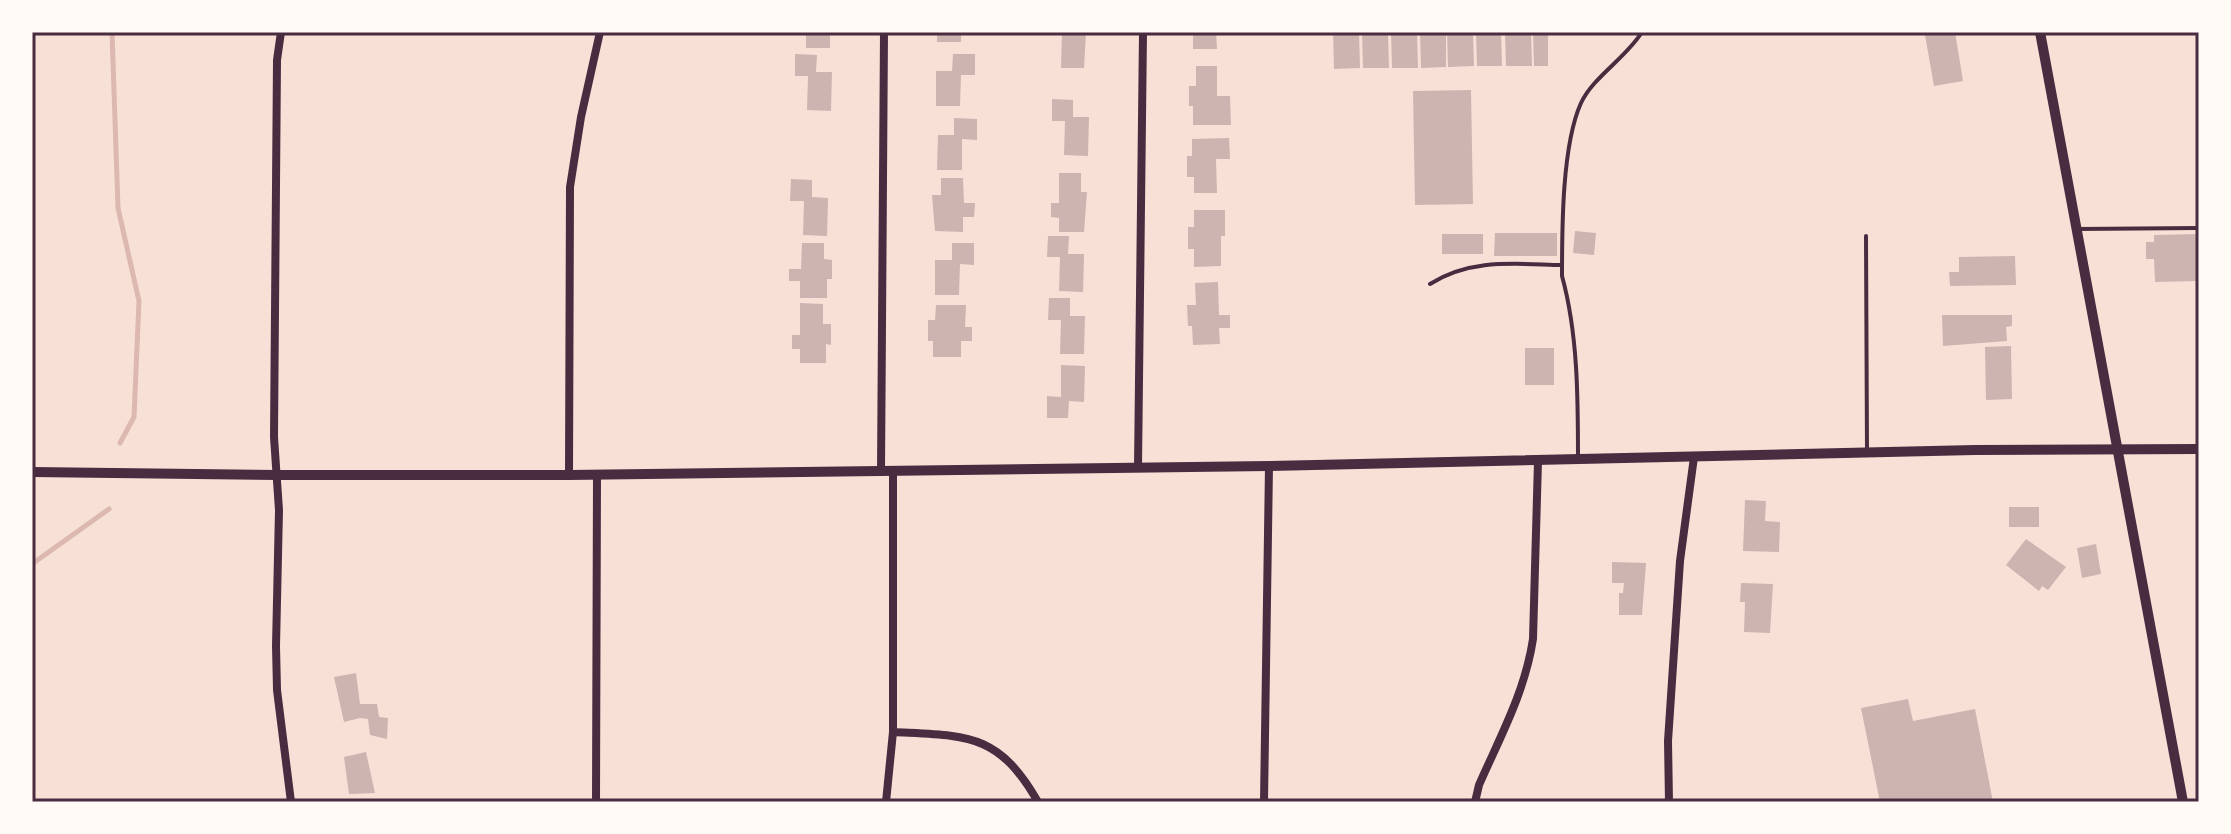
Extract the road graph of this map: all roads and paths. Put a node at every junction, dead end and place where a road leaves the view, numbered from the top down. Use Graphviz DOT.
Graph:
graph roads {
  1 [pos="281,32"];
  2 [pos="600,32"];
  3 [pos="884,32"];
  4 [pos="1143,32"];
  5 [pos="1642,32"];
  6 [pos="2040,32"];
  7 [pos="2199,228"];
  8 [pos="2077,229"];
  9 [pos="1866,236"];
  10 [pos="1562,265"];
  11 [pos="1430,284"];
  12 [pos="2199,449"];
  13 [pos="2119,450"];
  14 [pos="1867,453"];
  15 [pos="1694,457"];
  16 [pos="1578,460"];
  17 [pos="1538,461"];
  18 [pos="1269,466"];
  19 [pos="1138,468"];
  20 [pos="32,472"];
  21 [pos="881,472"];
  22 [pos="893,472"];
  23 [pos="277,475"];
  24 [pos="569,475"];
  25 [pos="597,475"];
  26 [pos="893,732"];
  27 [pos="291,802"];
  28 [pos="596,802"];
  29 [pos="886,802"];
  30 [pos="1038,802"];
  31 [pos="1264,802"];
  32 [pos="1475,802"];
  33 [pos="1669,802"];
  34 [pos="2183,802"];
  1 -- 23 [label="street"];
  2 -- 24 [label="street"];
  3 -- 21 [label="street"];
  4 -- 19 [label="street"];
  5 -- 10 [label="lane"];
  6 -- 8 [label="street"];
  7 -- 8 [label="lane"];
  8 -- 13 [label="street"];
  9 -- 14 [label="lane"];
  10 -- 11 [label="lane"];
  10 -- 16 [label="lane"];
  12 -- 13 [label="street"];
  13 -- 14 [label="street"];
  13 -- 34 [label="street"];
  14 -- 15 [label="street"];
  15 -- 16 [label="street"];
  15 -- 33 [label="street"];
  16 -- 17 [label="street"];
  17 -- 18 [label="street"];
  17 -- 32 [label="street"];
  18 -- 19 [label="street"];
  18 -- 31 [label="street"];
  19 -- 22 [label="street"];
  20 -- 23 [label="street"];
  21 -- 22 [label="street"];
  21 -- 25 [label="street"];
  22 -- 26 [label="street"];
  23 -- 24 [label="street"];
  23 -- 27 [label="street"];
  24 -- 25 [label="street"];
  25 -- 28 [label="street"];
  26 -- 29 [label="street"];
  26 -- 30 [label="street"];
}
